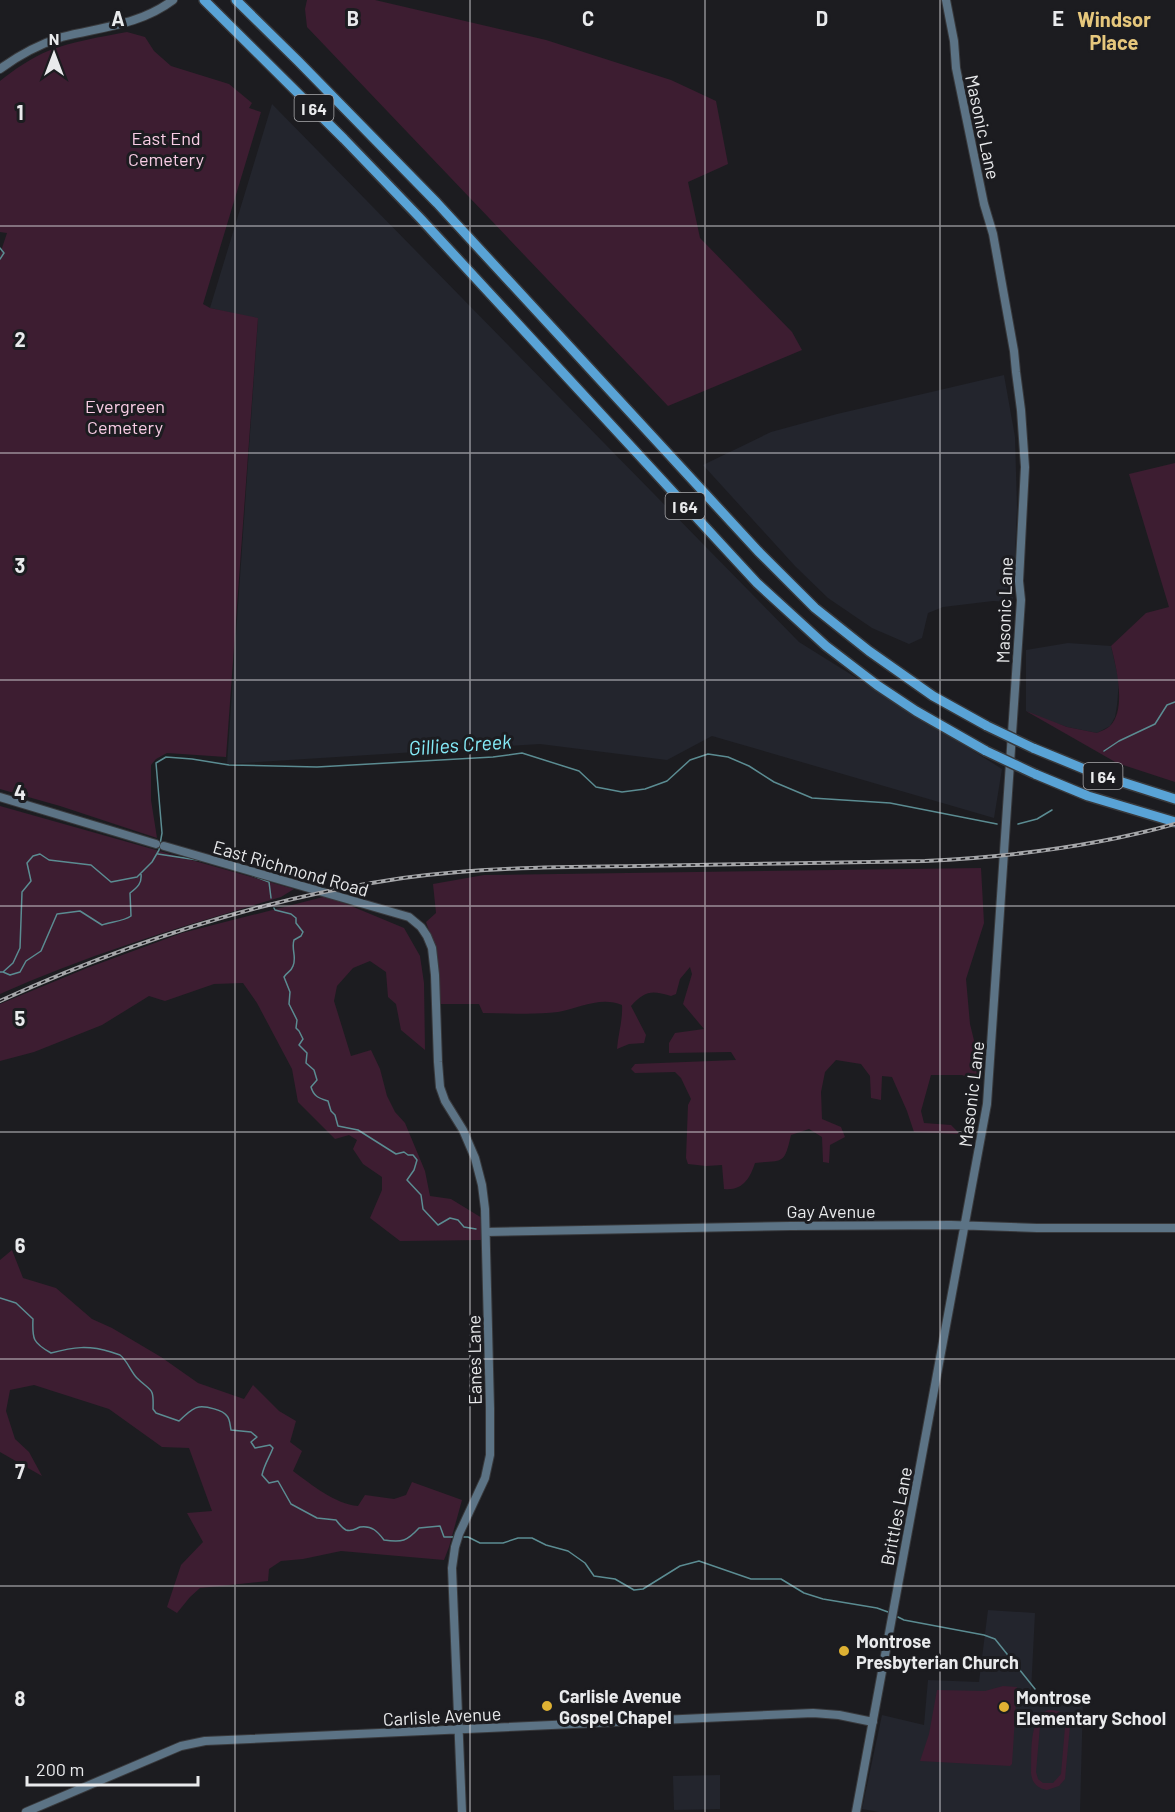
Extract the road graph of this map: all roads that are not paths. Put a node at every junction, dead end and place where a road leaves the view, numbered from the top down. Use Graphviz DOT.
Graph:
graph roads {
  1 [pos="204,0"];
  2 [pos="236,0"];
  3 [pos="946,0"];
  4 [pos="169,2"];
  5 [pos="0,69"];
  6 [pos="0,797"];
  7 [pos="1175,799"];
  8 [pos="1175,822"];
  9 [pos="409,918"];
  10 [pos="965,1226"];
  11 [pos="1175,1228"];
  12 [pos="486,1232"];
  13 [pos="873,1722"];
  14 [pos="459,1730"];
  15 [pos="26,1812"];
  16 [pos="462,1812"];
  17 [pos="856,1812"];
  1 -- 8 [label="highway, I 64, bridge"];
  2 -- 7 [label="highway, I 64, bridge"];
  3 -- 10 [label="street, Masonic Lane"];
  4 -- 5 [label="street"];
  6 -- 9 [label="street, East Richmond Road"];
  9 -- 12 [label="street, Eanes Lane"];
  10 -- 11 [label="street, Gay Avenue"];
  10 -- 12 [label="street, Gay Avenue"];
  10 -- 13 [label="street, Brittles Lane"];
  12 -- 14 [label="street, Eanes Lane"];
  13 -- 14 [label="street, Carlisle Avenue"];
  13 -- 17 [label="street, Brittles Lane"];
  14 -- 15 [label="street, Carlisle Avenue"];
  14 -- 16 [label="street, Eanes Lane"];
}
